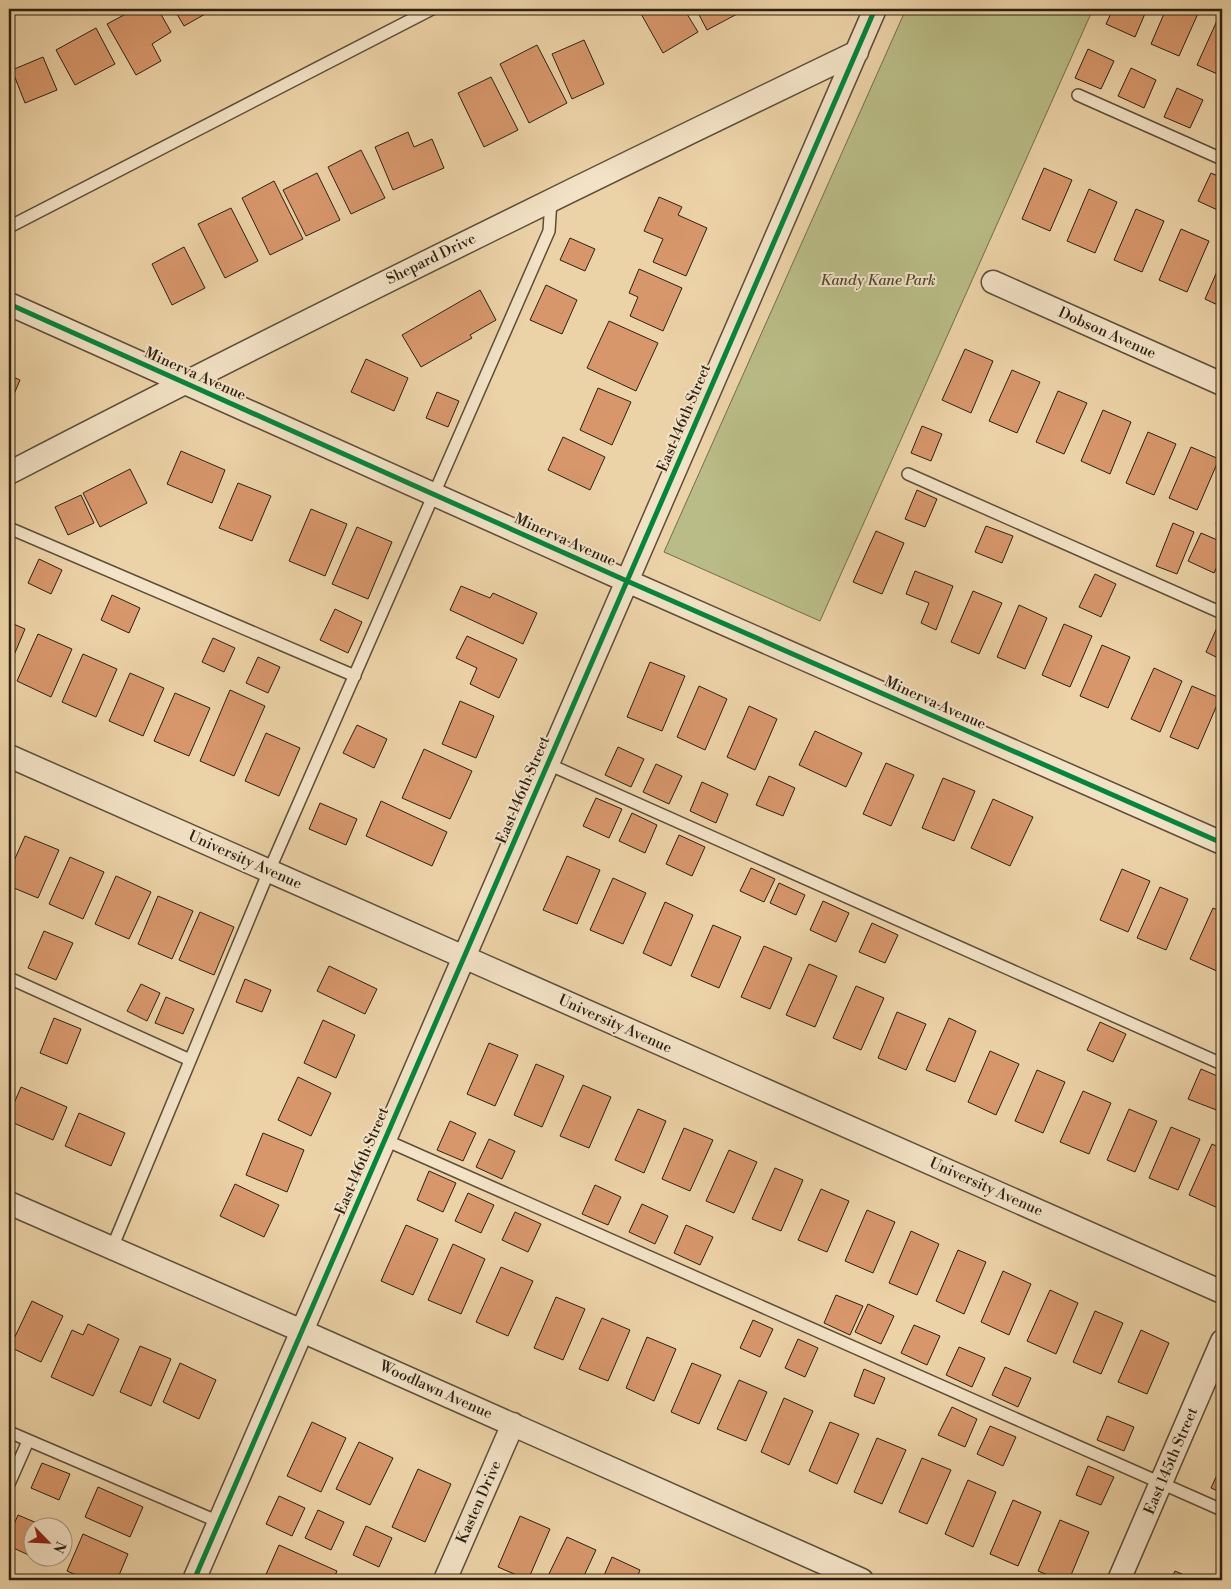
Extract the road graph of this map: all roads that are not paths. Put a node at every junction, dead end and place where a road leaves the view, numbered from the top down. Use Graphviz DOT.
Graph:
graph roads {
  1 [pos="432,9"];
  2 [pos="875,9"];
  3 [pos="856,52"];
  4 [pos="1078,95"];
  5 [pos="1222,159"];
  6 [pos="552,199"];
  7 [pos="9,227"];
  8 [pos="992,282"];
  9 [pos="9,304"];
  10 [pos="184,382"];
  11 [pos="1222,384"];
  12 [pos="9,473"];
  13 [pos="908,474"];
  14 [pos="434,495"];
  15 [pos="9,528"];
  16 [pos="627,581"];
  17 [pos="1222,613"];
  18 [pos="355,676"];
  19 [pos="9,756"];
  20 [pos="548,764"];
  21 [pos="1222,843"];
  22 [pos="269,871"];
  23 [pos="464,957"];
  24 [pos="9,978"];
  25 [pos="190,1060"];
  26 [pos="1222,1064"];
  27 [pos="385,1140"];
  28 [pos="9,1203"];
  29 [pos="112,1248"];
  30 [pos="1222,1292"];
  31 [pos="302,1331"];
  32 [pos="1222,1341"];
  33 [pos="513,1424"];
  34 [pos="9,1432"];
  35 [pos="28,1441"];
  36 [pos="1161,1482"];
  37 [pos="9,1484"];
  38 [pos="1222,1510"];
  39 [pos="219,1522"];
  40 [pos="194,1580"];
  41 [pos="445,1580"];
  42 [pos="862,1580"];
  43 [pos="1119,1580"];
  1 -- 7 [label="lane"];
  2 -- 3 [label="street, East 146th Street"];
  3 -- 6 [label="street, Shepard Drive"];
  3 -- 16 [label="street, East 146th Street"];
  4 -- 5 [label="lane"];
  6 -- 10 [label="street, Shepard Drive"];
  6 -- 14 [label="lane"];
  8 -- 11 [label="street, Dobson Avenue"];
  9 -- 10 [label="street, Minerva Avenue"];
  10 -- 12 [label="street, Shepard Drive"];
  10 -- 14 [label="street, Minerva Avenue"];
  13 -- 17 [label="lane"];
  14 -- 16 [label="street, Minerva Avenue"];
  14 -- 18 [label="lane"];
  15 -- 18 [label="lane"];
  16 -- 20 [label="street, East 146th Street"];
  16 -- 21 [label="street, Minerva Avenue"];
  18 -- 22 [label="lane"];
  19 -- 22 [label="street, University Avenue"];
  20 -- 23 [label="street, East 146th Street"];
  20 -- 26 [label="lane"];
  22 -- 23 [label="street, University Avenue"];
  22 -- 25 [label="lane"];
  23 -- 27 [label="street, East 146th Street"];
  23 -- 30 [label="street, University Avenue"];
  24 -- 25 [label="lane"];
  25 -- 29 [label="lane"];
  27 -- 31 [label="street, East 146th Street"];
  27 -- 36 [label="lane"];
  28 -- 29 [label="street, Woodlawn Avenue"];
  29 -- 31 [label="street, Woodlawn Avenue"];
  31 -- 33 [label="street, Woodlawn Avenue"];
  31 -- 39 [label="street, East 146th Street"];
  32 -- 36 [label="street, East 145th Street"];
  33 -- 41 [label="street, Kasten Drive"];
  33 -- 42 [label="street, Woodlawn Avenue"];
  34 -- 35 [label="lane"];
  35 -- 37 [label="lane"];
  35 -- 39 [label="lane"];
  36 -- 38 [label="lane"];
  36 -- 43 [label="street, East 145th Street"];
  39 -- 40 [label="street, East 146th Street"];
}
